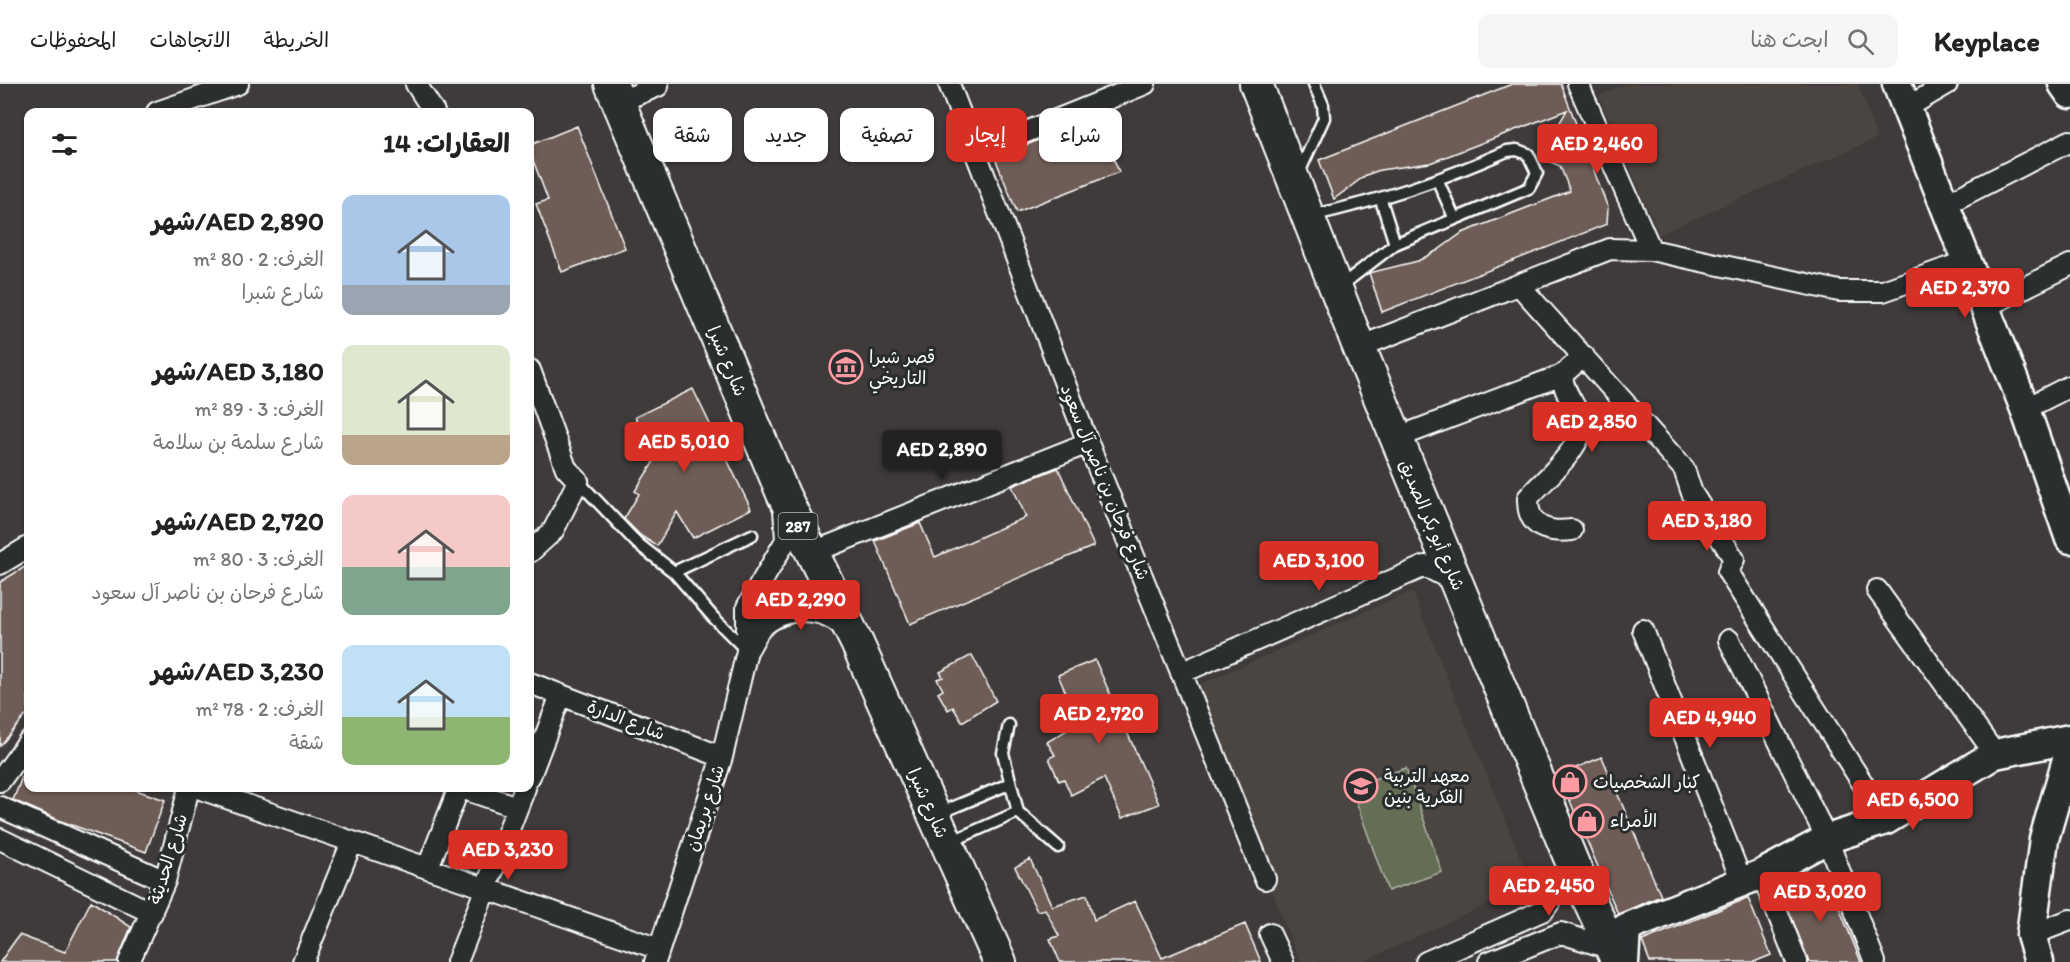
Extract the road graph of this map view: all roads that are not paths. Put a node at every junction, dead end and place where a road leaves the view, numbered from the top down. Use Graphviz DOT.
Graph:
graph roads {
  1 [pos="238,84"];
  2 [pos="416,84"];
  3 [pos="949,84"];
  4 [pos="1145,84"];
  5 [pos="1256,84"];
  6 [pos="1314,84"];
  7 [pos="1578,84"];
  8 [pos="1947,84"];
  9 [pos="2063,84"];
  10 [pos="658,86"];
  11 [pos="615,93"];
  12 [pos="2070,94"];
  13 [pos="1903,96"];
  14 [pos="168,108"];
  15 [pos="431,108"];
  16 [pos="959,108"];
  17 [pos="1027,132"];
  18 [pos="2070,141"];
  19 [pos="981,162"];
  20 [pos="1438,181"];
  21 [pos="1294,183"];
  22 [pos="1381,200"];
  23 [pos="1946,204"];
  24 [pos="1308,217"];
  25 [pos="1454,217"];
  26 [pos="1395,244"];
  27 [pos="1651,250"];
  28 [pos="1967,261"];
  29 [pos="2070,265"];
  30 [pos="1519,285"];
  31 [pos="1335,290"];
  32 [pos="1985,307"];
  33 [pos="1359,347"];
  34 [pos="1584,356"];
  35 [pos="1562,375"];
  36 [pos="534,381"];
  37 [pos="2070,386"];
  38 [pos="2025,409"];
  39 [pos="1396,438"];
  40 [pos="1088,443"];
  41 [pos="578,481"];
  42 [pos="783,494"];
  43 [pos="2068,523"];
  44 [pos="1572,530"];
  45 [pos="752,535"];
  46 [pos="534,548"];
  47 [pos="24,549"];
  48 [pos="811,553"];
  49 [pos="0,564"];
  50 [pos="674,572"];
  51 [pos="1456,582"];
  52 [pos="1876,590"];
  53 [pos="1643,630"];
  54 [pos="1729,640"];
  55 [pos="857,644"];
  56 [pos="747,651"];
  57 [pos="1181,673"];
  58 [pos="534,685"];
  59 [pos="561,695"];
  60 [pos="1010,725"];
  61 [pos="2070,739"];
  62 [pos="24,748"];
  63 [pos="2070,748"];
  64 [pos="1995,754"];
  65 [pos="722,757"];
  66 [pos="534,766"];
  67 [pos="0,781"];
  68 [pos="1009,784"];
  69 [pos="188,792"];
  70 [pos="209,792"];
  71 [pos="458,792"];
  72 [pos="472,792"];
  73 [pos="524,792"];
  74 [pos="0,807"];
  75 [pos="518,807"];
  76 [pos="1018,812"];
  77 [pos="934,815"];
  78 [pos="1886,820"];
  79 [pos="0,839"];
  80 [pos="1827,839"];
  81 [pos="352,842"];
  82 [pos="946,843"];
  83 [pos="1058,847"];
  84 [pos="428,867"];
  85 [pos="1574,867"];
  86 [pos="1752,878"];
  87 [pos="1265,879"];
  88 [pos="165,880"];
  89 [pos="486,886"];
  90 [pos="152,913"];
  91 [pos="2070,920"];
  92 [pos="1270,934"];
  93 [pos="2031,935"];
  94 [pos="657,956"];
  95 [pos="1618,957"];
  96 [pos="129,962"];
  97 [pos="303,962"];
  98 [pos="457,962"];
  99 [pos="1000,962"];
  100 [pos="1283,962"];
  101 [pos="1426,962"];
  102 [pos="1489,962"];
  103 [pos="1797,962"];
  104 [pos="1875,962"];
  105 [pos="2039,962"];
  1 -- 14 [label="street"];
  2 -- 15 [label="street"];
  3 -- 16 [label="street, شارع فرحان بن ناصر آل سعود"];
  4 -- 17 [label="street"];
  5 -- 21 [label="main road, شارع أبو بكر الصديق"];
  6 -- 21 [label="lane"];
  7 -- 27 [label="street"];
  8 -- 13 [label="street"];
  9 -- 12 [label="street"];
  10 -- 11 [label="street"];
  11 -- 42 [label="main road, شارع شبرا / 287"];
  13 -- 23 [label="street"];
  18 -- 23 [label="street"];
  19 -- 40 [label="street, شارع فرحان بن ناصر آل سعود"];
  20 -- 22 [label="lane"];
  20 -- 25 [label="lane"];
  20 -- 25 [label="lane"];
  21 -- 24 [label="main road, شارع أبو بكر الصديق"];
  22 -- 24 [label="lane"];
  22 -- 26 [label="lane"];
  23 -- 28 [label="street"];
  24 -- 31 [label="main road, شارع أبو بكر الصديق"];
  25 -- 26 [label="lane"];
  26 -- 31 [label="lane"];
  27 -- 28 [label="street"];
  27 -- 30 [label="street"];
  28 -- 32 [label="street"];
  29 -- 32 [label="street"];
  30 -- 33 [label="street"];
  30 -- 34 [label="street"];
  31 -- 33 [label="main road, شارع أبو بكر الصديق"];
  32 -- 38 [label="street"];
  33 -- 39 [label="main road, شارع أبو بكر الصديق"];
  34 -- 35 [label="street"];
  34 -- 78 [label="street"];
  35 -- 39 [label="street"];
  35 -- 44 [label="street"];
  36 -- 41 [label="street"];
  37 -- 38 [label="street"];
  38 -- 43 [label="street"];
  39 -- 51 [label="main road, شارع أبو بكر الصديق"];
  40 -- 48 [label="street"];
  40 -- 57 [label="street, شارع فرحان بن ناصر آل سعود"];
  41 -- 46 [label="street"];
  41 -- 50 [label="lane"];
  42 -- 48 [label="main road, شارع شبرا / 287"];
  42 -- 56 [label="street"];
  45 -- 50 [label="lane"];
  47 -- 49 [label="street"];
  48 -- 55 [label="main road, شارع شبرا / 287"];
  50 -- 56 [label="lane"];
  51 -- 57 [label="street"];
  51 -- 85 [label="main road, شارع أبو بكر الصديق"];
  52 -- 64 [label="street"];
  53 -- 86 [label="street"];
  54 -- 80 [label="street"];
  55 -- 56 [label="street"];
  55 -- 77 [label="main road, شارع شبرا / 287"];
  56 -- 65 [label="street, شارع بريمان"];
  57 -- 87 [label="street, شارع فرحان بن ناصر آل سعود"];
  58 -- 59 [label="street, شارع الدارة"];
  59 -- 65 [label="street, شارع الدارة"];
  59 -- 66 [label="street"];
  60 -- 68 [label="lane"];
  61 -- 64 [label="street"];
  62 -- 67 [label="street"];
  63 -- 93 [label="street"];
  64 -- 78 [label="street"];
  65 -- 94 [label="street, شارع بريمان"];
  68 -- 76 [label="lane"];
  68 -- 77 [label="lane"];
  69 -- 88 [label="street, شارع الحديثة"];
  70 -- 81 [label="street"];
  71 -- 84 [label="street"];
  72 -- 75 [label="street"];
  73 -- 75 [label="street"];
  74 -- 88 [label="street"];
  75 -- 89 [label="street"];
  76 -- 82 [label="lane"];
  76 -- 83 [label="lane"];
  77 -- 82 [label="main road, شارع شبرا / 287"];
  78 -- 80 [label="street"];
  79 -- 90 [label="street"];
  80 -- 86 [label="street"];
  80 -- 104 [label="street"];
  81 -- 84 [label="street"];
  81 -- 97 [label="street"];
  82 -- 99 [label="main road, شارع شبرا / 287"];
  84 -- 89 [label="street"];
  85 -- 95 [label="main road, شارع أبو بكر الصديق"];
  85 -- 101 [label="street"];
  86 -- 95 [label="street"];
  86 -- 103 [label="street"];
  88 -- 90 [label="street, شارع الحديثة"];
  89 -- 94 [label="street"];
  89 -- 98 [label="street"];
  90 -- 96 [label="street, شارع الحديثة"];
  91 -- 93 [label="street"];
  92 -- 100 [label="street"];
  93 -- 105 [label="street"];
  95 -- 102 [label="street"];
}
